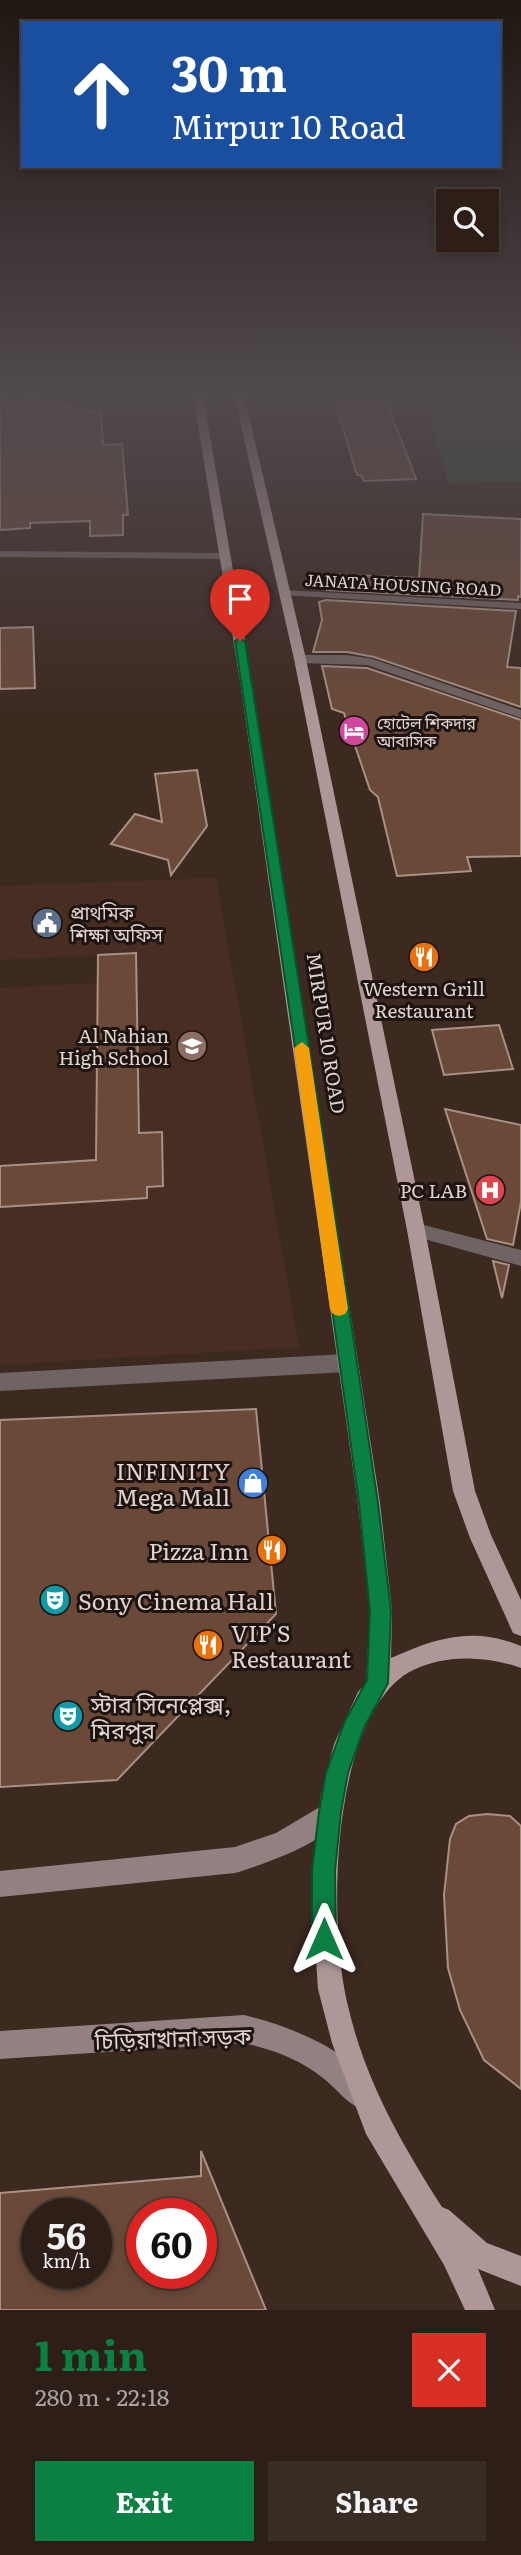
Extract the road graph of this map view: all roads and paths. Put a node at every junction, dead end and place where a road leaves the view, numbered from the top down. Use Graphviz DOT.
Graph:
graph roads {
  1 [pos="216,503"];
  2 [pos="264,503"];
  3 [pos="0,554"];
  4 [pos="225,556"];
  5 [pos="284,593"];
  6 [pos="521,606"];
  7 [pos="300,659"];
  8 [pos="521,714"];
  9 [pos="416,1230"];
  10 [pos="521,1258"];
  11 [pos="346,1363"];
  12 [pos="0,1382"];
  13 [pos="521,1625"];
  14 [pos="521,1657"];
  15 [pos="378,1683"];
  16 [pos="330,1812"];
  17 [pos="0,1884"];
  18 [pos="0,2045"];
  19 [pos="366,2100"];
  20 [pos="430,2213"];
  21 [pos="521,2271"];
  22 [pos="478,2302"];
  1 -- 4 [label="main road, MIRPUR 10 ROAD"];
  2 -- 5 [label="main road"];
  3 -- 4 [label="street"];
  4 -- 11 [label="main road, MIRPUR 10 ROAD"];
  5 -- 6 [label="street, JANATA HOUSING ROAD"];
  5 -- 7 [label="main road"];
  7 -- 8 [label="street"];
  7 -- 9 [label="main road"];
  9 -- 10 [label="street"];
  9 -- 13 [label="main road"];
  11 -- 12 [label="street"];
  11 -- 15 [label="main road, MIRPUR 10 ROAD"];
  14 -- 15 [label="main road"];
  15 -- 16 [label="main road"];
  16 -- 17 [label="main road"];
  16 -- 19 [label="main road"];
  18 -- 19 [label="main road, চিড়িয়াখানা সড়ক"];
  19 -- 20 [label="main road"];
  20 -- 21 [label="main road"];
  20 -- 22 [label="main road"];
}
